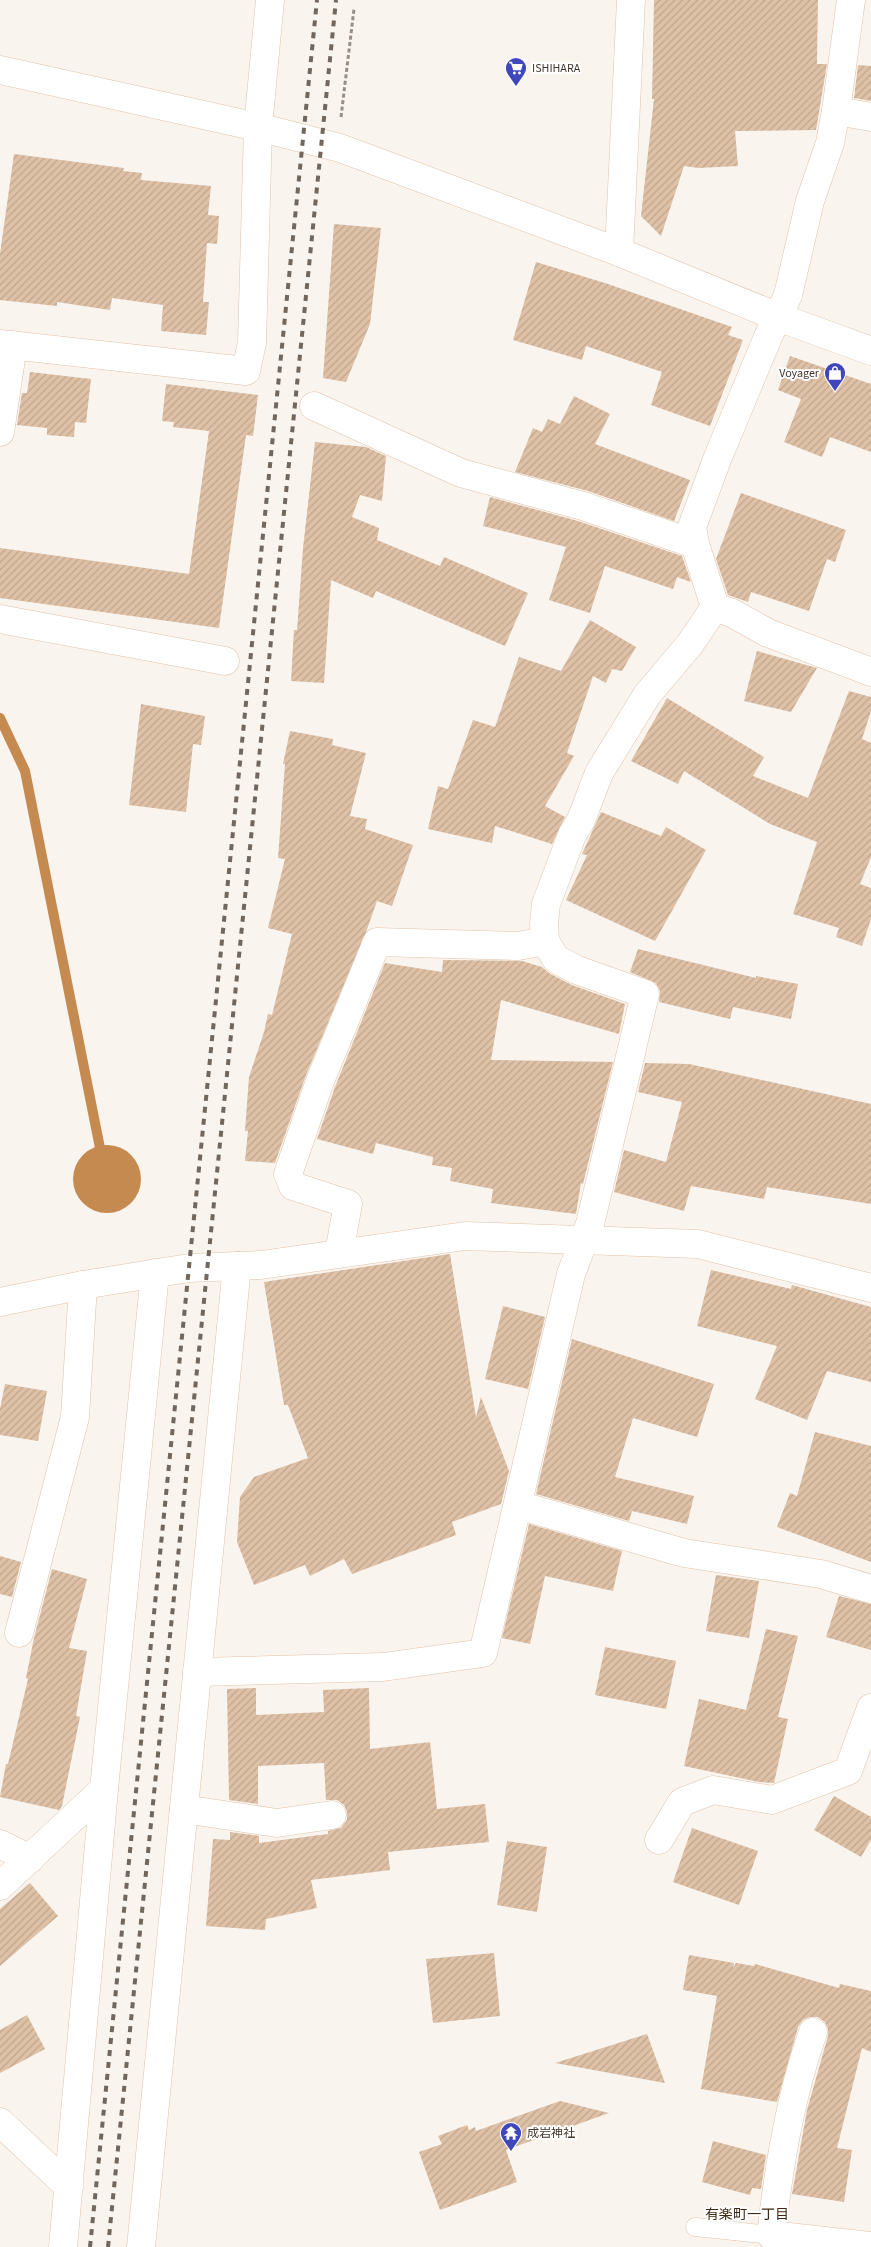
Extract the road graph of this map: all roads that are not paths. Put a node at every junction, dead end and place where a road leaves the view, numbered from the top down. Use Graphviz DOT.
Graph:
graph roads {
  1 [pos="270,0"];
  2 [pos="631,0"];
  3 [pos="851,0"];
  4 [pos="0,70"];
  5 [pos="836,111"];
  6 [pos="871,117"];
  7 [pos="258,127"];
  8 [pos="619,252"];
  9 [pos="778,317"];
  10 [pos="7,344"];
  11 [pos="871,351"];
  12 [pos="314,406"];
  13 [pos="0,432"];
  14 [pos="695,544"];
  15 [pos="715,607"];
  16 [pos="0,619"];
  17 [pos="225,661"];
  18 [pos="871,672"];
  19 [pos="545,942"];
  20 [pos="584,1241"];
  21 [pos="339,1253"];
  22 [pos="237,1266"];
  23 [pos="155,1274"];
  24 [pos="84,1285"];
  25 [pos="871,1288"];
  26 [pos="0,1302"];
  27 [pos="518,1505"];
  28 [pos="871,1589"];
  29 [pos="19,1633"];
  30 [pos="197,1672"];
  31 [pos="871,1708"];
  32 [pos="104,1789"];
  33 [pos="184,1808"];
  34 [pos="332,1815"];
  35 [pos="659,1840"];
  36 [pos="0,1844"];
  37 [pos="30,1859"];
  38 [pos="0,1886"];
  39 [pos="813,2032"];
  40 [pos="0,2122"];
  41 [pos="69,2187"];
  42 [pos="695,2227"];
  43 [pos="771,2234"];
  44 [pos="871,2246"];
  45 [pos="63,2247"];
  46 [pos="141,2247"];
  1 -- 7 [label="street"];
  2 -- 8 [label="street"];
  3 -- 5 [label="street"];
  4 -- 7 [label="street"];
  5 -- 6 [label="street"];
  5 -- 9 [label="street"];
  7 -- 8 [label="street"];
  7 -- 10 [label="street"];
  8 -- 9 [label="street"];
  9 -- 11 [label="street"];
  9 -- 14 [label="street"];
  10 -- 13 [label="street"];
  12 -- 14 [label="street"];
  14 -- 15 [label="street"];
  15 -- 18 [label="street"];
  15 -- 19 [label="street"];
  16 -- 17 [label="street"];
  19 -- 20 [label="street"];
  19 -- 21 [label="street"];
  20 -- 21 [label="street"];
  20 -- 25 [label="street"];
  20 -- 27 [label="street"];
  21 -- 22 [label="street"];
  22 -- 23 [label="street"];
  22 -- 30 [label="street"];
  23 -- 24 [label="street"];
  23 -- 32 [label="street"];
  24 -- 26 [label="street"];
  24 -- 29 [label="street"];
  27 -- 28 [label="street"];
  27 -- 30 [label="street"];
  30 -- 33 [label="street"];
  31 -- 35 [label="street"];
  32 -- 37 [label="street"];
  32 -- 41 [label="street"];
  33 -- 34 [label="street"];
  33 -- 46 [label="street"];
  36 -- 37 [label="street"];
  37 -- 38 [label="street"];
  39 -- 43 [label="street"];
  40 -- 41 [label="street"];
  41 -- 45 [label="street"];
  42 -- 43 [label="lane"];
  43 -- 44 [label="street"];
}
